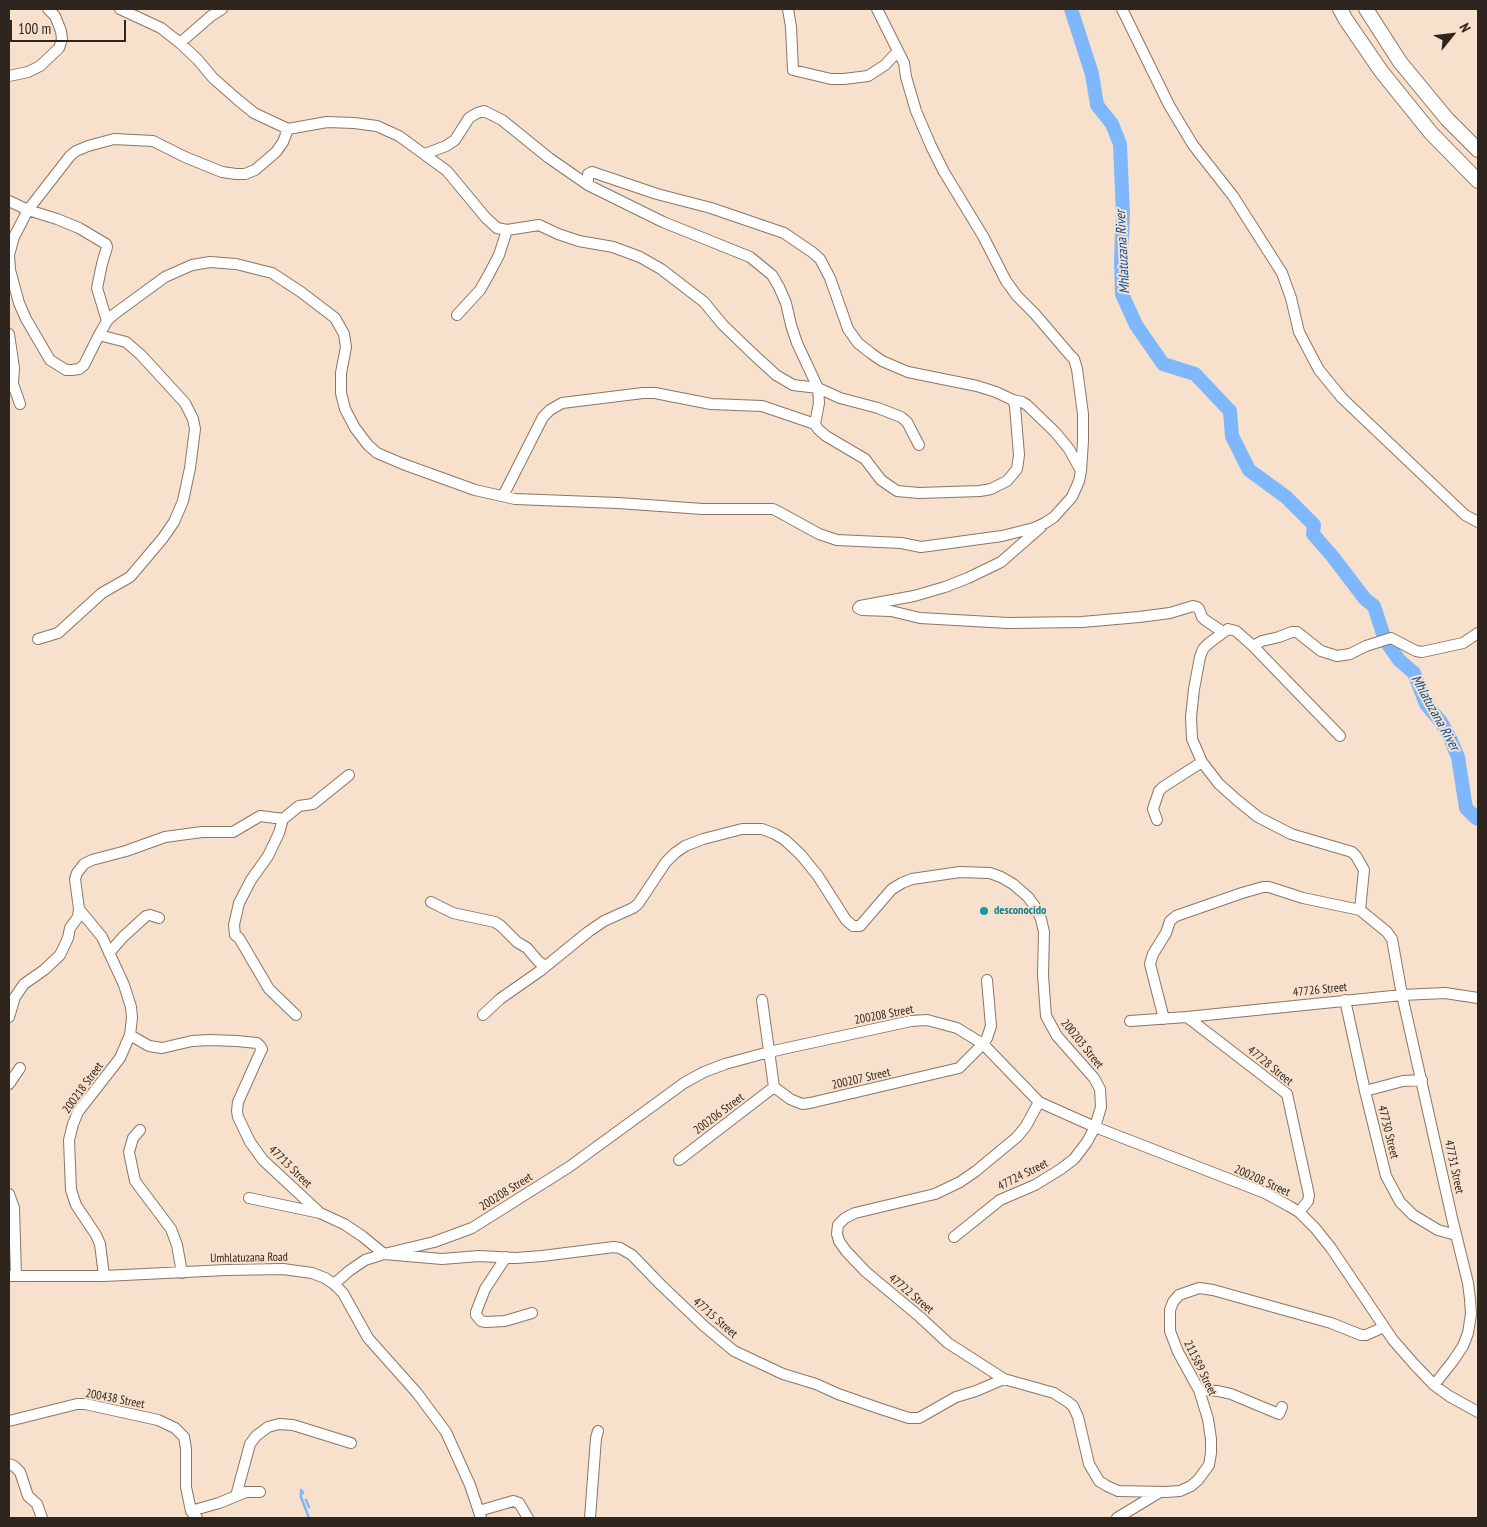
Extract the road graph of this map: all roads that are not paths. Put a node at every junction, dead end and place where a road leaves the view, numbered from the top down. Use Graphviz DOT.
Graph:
graph roads {
  1 [pos="48,9"];
  2 [pos="120,9"];
  3 [pos="222,9"];
  4 [pos="788,9"];
  5 [pos="876,9"];
  6 [pos="1122,9"];
  7 [pos="1340,9"];
  8 [pos="1366,9"];
  9 [pos="180,43"];
  10 [pos="898,51"];
  11 [pos="9,76"];
  12 [pos="288,129"];
  13 [pos="1478,150"];
  14 [pos="424,154"];
  15 [pos="1478,181"];
  16 [pos="588,185"];
  17 [pos="9,201"];
  18 [pos="28,210"];
  19 [pos="507,230"];
  20 [pos="457,315"];
  21 [pos="107,321"];
  22 [pos="9,334"];
  23 [pos="98,335"];
  24 [pos="818,388"];
  25 [pos="1013,400"];
  26 [pos="20,404"];
  27 [pos="815,424"];
  28 [pos="919,445"];
  29 [pos="1081,471"];
  30 [pos="502,496"];
  31 [pos="1478,522"];
  32 [pos="1045,523"];
  33 [pos="1220,629"];
  34 [pos="1478,633"];
  35 [pos="38,639"];
  36 [pos="1253,646"];
  37 [pos="1340,736"];
  38 [pos="1202,762"];
  39 [pos="349,775"];
  40 [pos="283,819"];
  41 [pos="1157,820"];
  42 [pos="431,902"];
  43 [pos="80,908"];
  44 [pos="1360,910"];
  45 [pos="159,918"];
  46 [pos="110,953"];
  47 [pos="545,966"];
  48 [pos="987,980"];
  49 [pos="1402,995"];
  50 [pos="1478,998"];
  51 [pos="762,1000"];
  52 [pos="1345,1000"];
  53 [pos="296,1015"];
  54 [pos="483,1015"];
  55 [pos="9,1017"];
  56 [pos="1187,1017"];
  57 [pos="1164,1019"];
  58 [pos="1130,1021"];
  59 [pos="130,1035"];
  60 [pos="983,1044"];
  61 [pos="768,1052"];
  62 [pos="20,1068"];
  63 [pos="1422,1080"];
  64 [pos="9,1084"];
  65 [pos="774,1087"];
  66 [pos="1365,1091"];
  67 [pos="1039,1102"];
  68 [pos="1095,1127"];
  69 [pos="140,1130"];
  70 [pos="679,1160"];
  71 [pos="9,1194"];
  72 [pos="249,1198"];
  73 [pos="1298,1212"];
  74 [pos="320,1213"];
  75 [pos="1456,1235"];
  76 [pos="954,1237"];
  77 [pos="434,1242"];
  78 [pos="384,1254"];
  79 [pos="506,1257"];
  80 [pos="442,1259"];
  81 [pos="182,1273"];
  82 [pos="12,1276"];
  83 [pos="104,1276"];
  84 [pos="334,1284"];
  85 [pos="532,1313"];
  86 [pos="1384,1327"];
  87 [pos="1004,1379"];
  88 [pos="1434,1385"];
  89 [pos="1199,1390"];
  90 [pos="1282,1407"];
  91 [pos="1478,1412"];
  92 [pos="9,1421"];
  93 [pos="598,1431"];
  94 [pos="351,1442"];
  95 [pos="9,1464"];
  96 [pos="260,1492"];
  97 [pos="1163,1492"];
  98 [pos="236,1496"];
  99 [pos="194,1514"];
  100 [pos="480,1514"];
  101 [pos="42,1518"];
  102 [pos="528,1518"];
  103 [pos="590,1518"];
  104 [pos="1117,1518"];
  1 -- 11 [label="street"];
  2 -- 9 [label="street"];
  3 -- 9 [label="street"];
  4 -- 10 [label="street"];
  5 -- 10 [label="street"];
  6 -- 31 [label="street"];
  7 -- 15 [label="highway"];
  8 -- 13 [label="highway"];
  9 -- 12 [label="street"];
  10 -- 29 [label="street"];
  12 -- 14 [label="street"];
  12 -- 18 [label="street"];
  14 -- 16 [label="street"];
  14 -- 19 [label="street"];
  16 -- 24 [label="street"];
  16 -- 25 [label="street"];
  17 -- 18 [label="street"];
  18 -- 21 [label="street"];
  18 -- 23 [label="street"];
  19 -- 20 [label="street"];
  19 -- 24 [label="street"];
  21 -- 23 [label="street"];
  21 -- 30 [label="street"];
  22 -- 26 [label="street"];
  23 -- 35 [label="street"];
  24 -- 27 [label="street"];
  24 -- 28 [label="street"];
  25 -- 27 [label="street"];
  25 -- 29 [label="street"];
  27 -- 30 [label="street"];
  29 -- 32 [label="street"];
  30 -- 32 [label="street"];
  32 -- 33 [label="street"];
  33 -- 36 [label="street"];
  33 -- 38 [label="street"];
  34 -- 36 [label="street"];
  36 -- 37 [label="street"];
  38 -- 41 [label="street"];
  38 -- 44 [label="street"];
  39 -- 40 [label="street"];
  40 -- 43 [label="street"];
  40 -- 53 [label="street"];
  42 -- 47 [label="street"];
  43 -- 46 [label="street"];
  43 -- 55 [label="street"];
  44 -- 49 [label="street, 47731 Street"];
  44 -- 57 [label="street"];
  45 -- 46 [label="street"];
  46 -- 59 [label="street"];
  47 -- 54 [label="street"];
  47 -- 68 [label="street, 200203 Street"];
  48 -- 60 [label="street"];
  49 -- 50 [label="street, 47726 Street"];
  49 -- 52 [label="street, 47726 Street"];
  49 -- 63 [label="street, 47731 Street"];
  51 -- 61 [label="street"];
  52 -- 56 [label="street, 47726 Street"];
  52 -- 66 [label="street, 47730 Street"];
  56 -- 57 [label="street, 47726 Street"];
  56 -- 73 [label="street, 47728 Street"];
  57 -- 58 [label="street, 47726 Street"];
  59 -- 74 [label="street, 47713 Street"];
  59 -- 83 [label="street, 200218 Street"];
  60 -- 61 [label="street, 200208 Street"];
  60 -- 65 [label="street, 200207 Street"];
  60 -- 67 [label="street, 200208 Street"];
  61 -- 65 [label="street"];
  61 -- 77 [label="street, 200208 Street"];
  62 -- 64 [label="street"];
  63 -- 66 [label="street"];
  63 -- 75 [label="street, 47731 Street"];
  65 -- 70 [label="street, 200206 Street"];
  66 -- 75 [label="street, 47730 Street"];
  67 -- 68 [label="street, 200208 Street"];
  67 -- 87 [label="street, 47722 Street"];
  68 -- 73 [label="street, 200208 Street"];
  68 -- 76 [label="street, 47724 Street"];
  69 -- 81 [label="street"];
  71 -- 82 [label="street"];
  72 -- 74 [label="street"];
  73 -- 86 [label="street, 200208 Street"];
  74 -- 78 [label="street"];
  75 -- 88 [label="street, 47731 Street"];
  77 -- 78 [label="street, 200208 Street"];
  77 -- 80 [label="street"];
  78 -- 80 [label="street, 47715 Street"];
  78 -- 84 [label="street, 200208 Street"];
  79 -- 80 [label="street, 47715 Street"];
  79 -- 85 [label="street"];
  79 -- 87 [label="street, 47715 Street"];
  81 -- 83 [label="street, Umhlatuzana Road"];
  81 -- 84 [label="street, Umhlatuzana Road"];
  82 -- 83 [label="street, Umhlatuzana Road"];
  84 -- 100 [label="street, Umhlatuzana Road"];
  86 -- 88 [label="street, 200208 Street"];
  86 -- 89 [label="street, 211589 Street"];
  87 -- 97 [label="street, 47722 Street"];
  88 -- 91 [label="street, 200208 Street"];
  89 -- 90 [label="street"];
  89 -- 97 [label="street, 211589 Street"];
  92 -- 99 [label="street, 200438 Street"];
  93 -- 103 [label="street"];
  94 -- 98 [label="street"];
  95 -- 101 [label="street"];
  96 -- 98 [label="street"];
  97 -- 104 [label="street"];
  98 -- 99 [label="street"];
  100 -- 102 [label="street, Umhlatuzana Road"];
}
